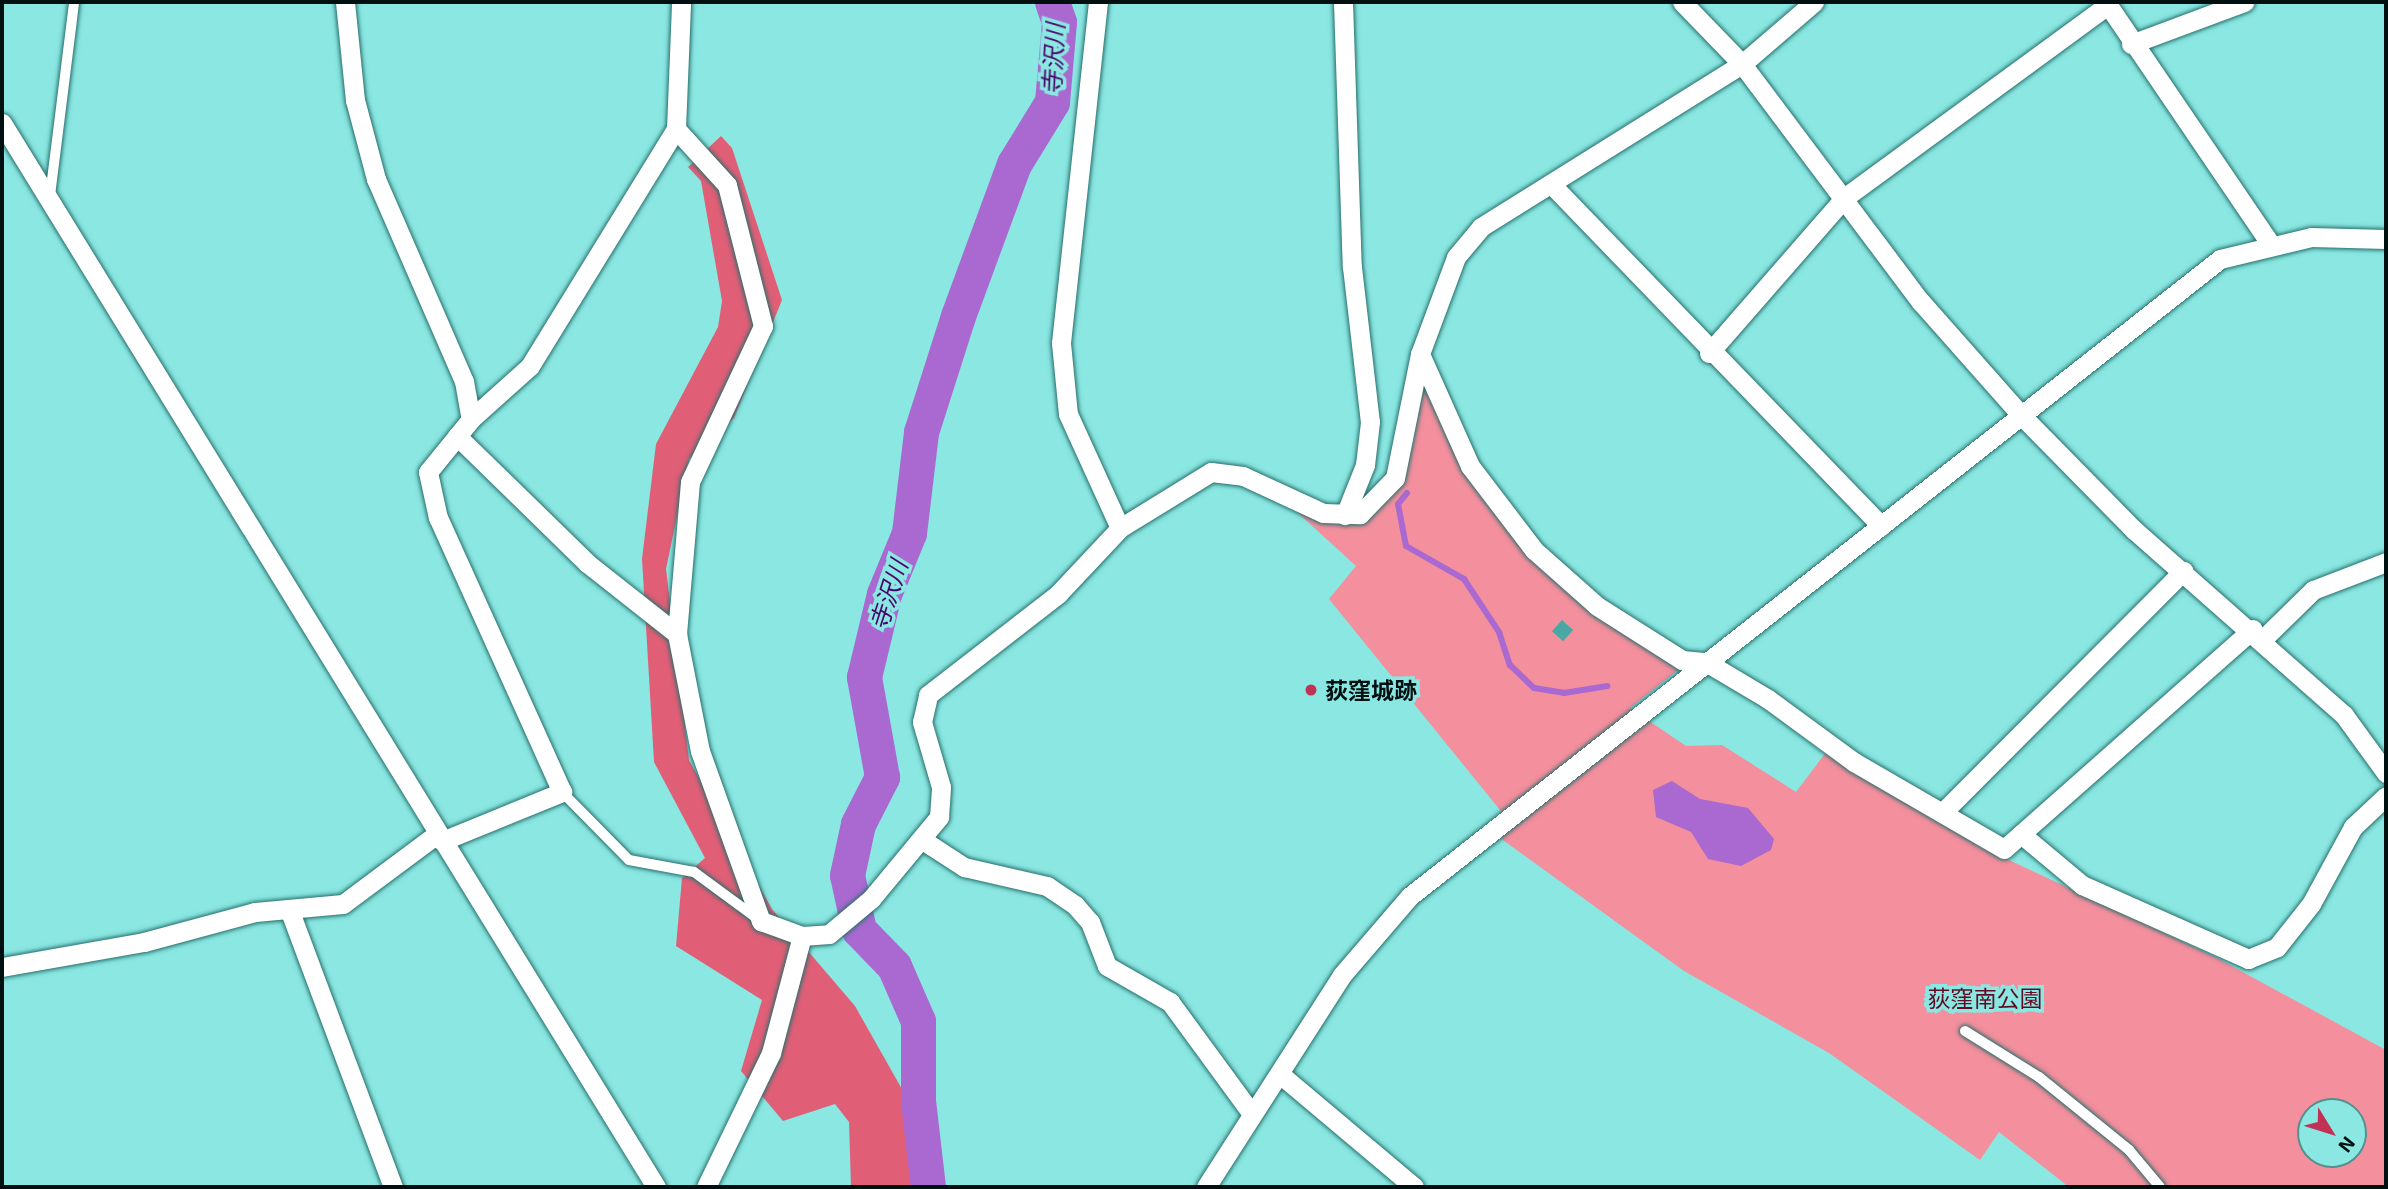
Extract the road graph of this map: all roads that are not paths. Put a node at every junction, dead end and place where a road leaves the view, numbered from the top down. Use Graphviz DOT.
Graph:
graph roads {
  1 [pos="74,2"];
  2 [pos="345,2"];
  3 [pos="681,2"];
  4 [pos="1098,2"];
  5 [pos="1343,2"];
  6 [pos="1682,2"];
  7 [pos="1814,2"];
  8 [pos="2245,2"];
  9 [pos="2107,3"];
  10 [pos="2131,44"];
  11 [pos="1742,64"];
  12 [pos="2,123"];
  13 [pos="676,129"];
  14 [pos="1552,185"];
  15 [pos="50,196"];
  16 [pos="1844,198"];
  17 [pos="2386,239"];
  18 [pos="2270,243"];
  19 [pos="1709,353"];
  20 [pos="1420,354"];
  21 [pos="2022,416"];
  22 [pos="471,419"];
  23 [pos="457,436"];
  24 [pos="1345,515"];
  25 [pos="1881,526"];
  26 [pos="1120,528"];
  27 [pos="2386,562"];
  28 [pos="2183,571"];
  29 [pos="677,634"];
  30 [pos="2258,634"];
  31 [pos="1706,662"];
  32 [pos="2386,773"];
  33 [pos="562,792"];
  34 [pos="2386,796"];
  35 [pos="1942,813"];
  36 [pos="2021,834"];
  37 [pos="440,837"];
  38 [pos="924,841"];
  39 [pos="289,909"];
  40 [pos="761,921"];
  41 [pos="802,936"];
  42 [pos="2,967"];
  43 [pos="1965,1031"];
  44 [pos="1281,1075"];
  45 [pos="1252,1114"];
  46 [pos="393,1187"];
  47 [pos="656,1187"];
  48 [pos="706,1187"];
  49 [pos="1206,1187"];
  50 [pos="1414,1187"];
  51 [pos="2160,1187"];
  1 -- 15 [label="lane"];
  2 -- 22 [label="street"];
  3 -- 13 [label="street"];
  4 -- 26 [label="street"];
  5 -- 24 [label="street"];
  6 -- 11 [label="street"];
  7 -- 11 [label="street"];
  8 -- 10 [label="street"];
  9 -- 10 [label="street"];
  9 -- 16 [label="street"];
  10 -- 18 [label="street"];
  11 -- 14 [label="street"];
  11 -- 16 [label="street"];
  12 -- 15 [label="street"];
  13 -- 22 [label="street"];
  13 -- 29 [label="street"];
  14 -- 19 [label="street"];
  14 -- 20 [label="street"];
  15 -- 37 [label="street"];
  16 -- 19 [label="street"];
  16 -- 21 [label="street"];
  17 -- 18 [label="street"];
  18 -- 21 [label="street"];
  19 -- 25 [label="street"];
  20 -- 24 [label="street"];
  20 -- 31 [label="street"];
  21 -- 25 [label="street"];
  21 -- 28 [label="street"];
  22 -- 23 [label="street"];
  23 -- 29 [label="street"];
  23 -- 33 [label="street"];
  24 -- 26 [label="street"];
  25 -- 31 [label="street"];
  26 -- 38 [label="street"];
  27 -- 30 [label="street"];
  28 -- 30 [label="street"];
  28 -- 35 [label="street"];
  29 -- 40 [label="street"];
  30 -- 32 [label="street"];
  30 -- 36 [label="street"];
  31 -- 35 [label="street"];
  31 -- 44 [label="street"];
  33 -- 37 [label="street"];
  33 -- 40 [label="lane"];
  34 -- 36 [label="street"];
  35 -- 36 [label="street"];
  37 -- 39 [label="street"];
  37 -- 47 [label="street"];
  38 -- 41 [label="street"];
  38 -- 45 [label="street"];
  39 -- 42 [label="street"];
  39 -- 46 [label="street"];
  40 -- 41 [label="street"];
  41 -- 48 [label="street"];
  43 -- 51 [label="lane"];
  44 -- 45 [label="street"];
  44 -- 50 [label="street"];
  45 -- 49 [label="street"];
}
